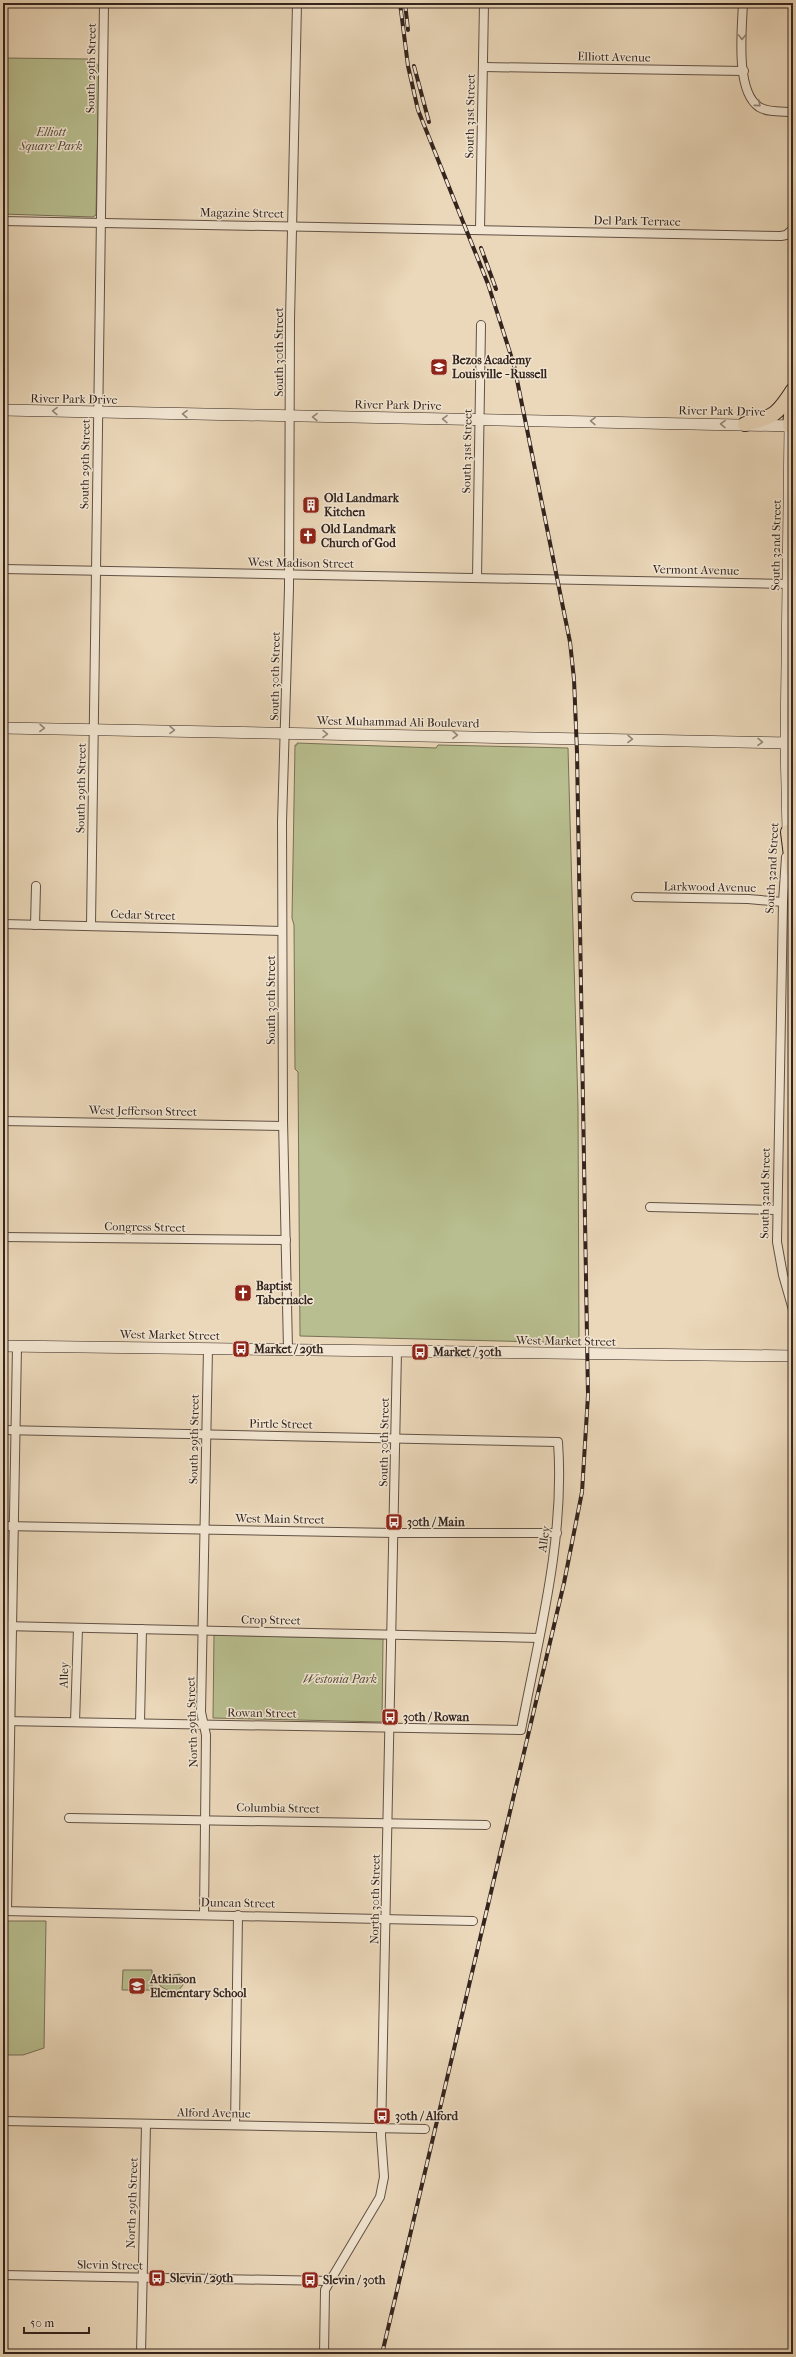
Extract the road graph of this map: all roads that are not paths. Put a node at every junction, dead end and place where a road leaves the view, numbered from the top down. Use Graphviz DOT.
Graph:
graph roads {
  1 [pos="104,3"];
  2 [pos="297,3"];
  3 [pos="484,3"];
  4 [pos="744,3"];
  5 [pos="484,67"];
  6 [pos="744,71"];
  7 [pos="793,112"];
  8 [pos="3,221"];
  9 [pos="100,224"];
  10 [pos="293,227"];
  11 [pos="480,229"];
  12 [pos="792,230"];
  13 [pos="481,325"];
  14 [pos="793,390"];
  15 [pos="793,394"];
  16 [pos="3,410"];
  17 [pos="98,412"];
  18 [pos="291,416"];
  19 [pos="480,420"];
  20 [pos="744,424"];
  21 [pos="792,426"];
  22 [pos="791,473"];
  23 [pos="3,569"];
  24 [pos="96,571"];
  25 [pos="289,574"];
  26 [pos="477,578"];
  27 [pos="599,580"];
  28 [pos="791,584"];
  29 [pos="3,728"];
  30 [pos="94,729"];
  31 [pos="286,733"];
  32 [pos="789,743"];
  33 [pos="788,832"];
  34 [pos="793,872"];
  35 [pos="36,886"];
  36 [pos="636,897"];
  37 [pos="783,902"];
  38 [pos="3,924"];
  39 [pos="35,925"];
  40 [pos="90,926"];
  41 [pos="282,931"];
  42 [pos="3,1121"];
  43 [pos="283,1126"];
  44 [pos="650,1207"];
  45 [pos="777,1210"];
  46 [pos="3,1237"];
  47 [pos="286,1240"];
  48 [pos="793,1310"];
  49 [pos="3,1346"];
  50 [pos="17,1346"];
  51 [pos="208,1348"];
  52 [pos="288,1349"];
  53 [pos="397,1351"];
  54 [pos="793,1356"];
  55 [pos="3,1430"];
  56 [pos="17,1430"];
  57 [pos="206,1434"];
  58 [pos="396,1438"];
  59 [pos="558,1442"];
  60 [pos="3,1526"];
  61 [pos="14,1526"];
  62 [pos="204,1530"];
  63 [pos="394,1533"];
  64 [pos="557,1533"];
  65 [pos="3,1626"];
  66 [pos="13,1626"];
  67 [pos="78,1628"];
  68 [pos="142,1629"];
  69 [pos="202,1630"];
  70 [pos="392,1635"];
  71 [pos="538,1638"];
  72 [pos="7,1721"];
  73 [pos="75,1722"];
  74 [pos="140,1723"];
  75 [pos="203,1724"];
  76 [pos="390,1728"];
  77 [pos="521,1730"];
  78 [pos="69,1818"];
  79 [pos="206,1818"];
  80 [pos="388,1823"];
  81 [pos="486,1825"];
  82 [pos="5,1911"];
  83 [pos="204,1914"];
  84 [pos="238,1915"];
  85 [pos="386,1918"];
  86 [pos="473,1921"];
  87 [pos="3,2121"];
  88 [pos="146,2124"];
  89 [pos="235,2125"];
  90 [pos="382,2128"];
  91 [pos="424,2129"];
  92 [pos="3,2275"];
  93 [pos="142,2278"];
  94 [pos="330,2280"];
  95 [pos="141,2354"];
  96 [pos="324,2354"];
  1 -- 9 [label="street, South 29th Street"];
  2 -- 10 [label="street, South 30th Street"];
  3 -- 5 [label="street, South 31st Street"];
  4 -- 6 [label="street, one-way"];
  5 -- 6 [label="street, Elliott Avenue"];
  5 -- 11 [label="street, South 31st Street"];
  6 -- 7 [label="street, one-way"];
  8 -- 9 [label="street, Magazine Street"];
  9 -- 10 [label="street, Magazine Street"];
  9 -- 17 [label="street, South 29th Street"];
  10 -- 11 [label="street, Magazine Street"];
  10 -- 18 [label="street, South 30th Street"];
  11 -- 12 [label="street, Del Park Terrace"];
  13 -- 19 [label="street, South 31st Street"];
  14 -- 20 [label="highway"];
  15 -- 21 [label="highway"];
  17 -- 16 [label="main road, River Park Drive, one-way"];
  18 -- 17 [label="main road, River Park Drive, one-way"];
  17 -- 24 [label="street, South 29th Street"];
  19 -- 18 [label="main road, River Park Drive, one-way"];
  18 -- 25 [label="street, South 30th Street"];
  20 -- 19 [label="main road, River Park Drive, one-way"];
  19 -- 26 [label="street, South 31st Street"];
  20 -- 21 [label="main road, River Park Drive"];
  21 -- 22 [label="main road, South 32nd Street"];
  22 -- 28 [label="main road, South 32nd Street"];
  23 -- 24 [label="street, West Madison Street"];
  24 -- 25 [label="street, West Madison Street"];
  24 -- 30 [label="street, South 29th Street"];
  25 -- 26 [label="street, West Madison Street"];
  25 -- 31 [label="street, South 30th Street"];
  26 -- 27 [label="street, West Madison Street"];
  27 -- 28 [label="street, Vermont Avenue"];
  28 -- 32 [label="main road, South 32nd Street"];
  29 -- 30 [label="main road, West Muhammad Ali Boulevard, one-way"];
  30 -- 31 [label="main road, West Muhammad Ali Boulevard, one-way"];
  30 -- 40 [label="street, South 29th Street"];
  31 -- 32 [label="main road, West Muhammad Ali Boulevard, one-way"];
  31 -- 41 [label="street, South 30th Street"];
  32 -- 33 [label="main road, South 32nd Street"];
  33 -- 34 [label="highway"];
  33 -- 37 [label="street, South 32nd Street"];
  35 -- 39 [label="street"];
  36 -- 37 [label="street, Larkwood Avenue"];
  37 -- 45 [label="street, South 32nd Street"];
  38 -- 39 [label="street, Cedar Street"];
  39 -- 40 [label="street, Cedar Street"];
  40 -- 41 [label="street, Cedar Street"];
  41 -- 43 [label="street, South 30th Street"];
  42 -- 43 [label="street, West Jefferson Street"];
  43 -- 47 [label="street, South 30th Street"];
  44 -- 45 [label="street"];
  45 -- 48 [label="street, South 32nd Street"];
  46 -- 47 [label="street, Congress Street"];
  47 -- 52 [label="street, South 30th Street"];
  49 -- 50 [label="main road, West Market Street"];
  50 -- 51 [label="main road, West Market Street"];
  50 -- 56 [label="street"];
  51 -- 52 [label="main road, West Market Street"];
  51 -- 57 [label="street, South 29th Street"];
  52 -- 53 [label="main road, West Market Street"];
  53 -- 54 [label="main road, West Market Street"];
  53 -- 58 [label="street, South 30th Street"];
  55 -- 56 [label="street, Pirtle Street"];
  56 -- 57 [label="street, Pirtle Street"];
  56 -- 61 [label="street"];
  57 -- 58 [label="street, Pirtle Street"];
  57 -- 62 [label="street, South 29th Street"];
  58 -- 59 [label="street, Pirtle Street"];
  58 -- 63 [label="street, South 30th Street"];
  59 -- 64 [label="street, Alley"];
  60 -- 61 [label="street, West Main Street"];
  61 -- 62 [label="street, West Main Street"];
  61 -- 66 [label="street"];
  62 -- 63 [label="street, West Main Street"];
  62 -- 69 [label="street, North 29th Street"];
  63 -- 64 [label="street, West Main Street"];
  63 -- 70 [label="street, North 30th Street"];
  64 -- 71 [label="street, Alley"];
  65 -- 66 [label="street, Crop Street"];
  66 -- 67 [label="street, Crop Street"];
  66 -- 72 [label="street"];
  67 -- 68 [label="street, Crop Street"];
  67 -- 73 [label="street, Alley"];
  68 -- 69 [label="street, Crop Street"];
  68 -- 74 [label="street"];
  69 -- 70 [label="street, Crop Street"];
  69 -- 75 [label="street, North 29th Street"];
  70 -- 71 [label="street, Crop Street"];
  70 -- 76 [label="street, North 30th Street"];
  71 -- 77 [label="street, Alley"];
  72 -- 73 [label="street, Rowan Street"];
  72 -- 82 [label="street"];
  73 -- 74 [label="street, Rowan Street"];
  74 -- 75 [label="street, Rowan Street"];
  75 -- 76 [label="street, Rowan Street"];
  75 -- 79 [label="street, North 29th Street"];
  76 -- 77 [label="street, Rowan Street"];
  76 -- 80 [label="street, North 30th Street"];
  78 -- 79 [label="street, Columbia Street"];
  79 -- 80 [label="street, Columbia Street"];
  79 -- 83 [label="street, North 29th Street"];
  80 -- 81 [label="street, Columbia Street"];
  80 -- 85 [label="street, North 30th Street"];
  82 -- 83 [label="street, Duncan Street"];
  83 -- 84 [label="street, Duncan Street"];
  84 -- 85 [label="street, Duncan Street"];
  84 -- 89 [label="street"];
  85 -- 86 [label="street, Duncan Street"];
  85 -- 90 [label="street, North 30th Street"];
  87 -- 88 [label="street, Alford Avenue"];
  88 -- 89 [label="street, Alford Avenue"];
  88 -- 93 [label="street, North 29th Street"];
  89 -- 90 [label="street, Alford Avenue"];
  90 -- 91 [label="street, Alford Avenue"];
  90 -- 94 [label="street, North 30th Street"];
  92 -- 93 [label="street, Slevin Street"];
  93 -- 94 [label="street, Slevin Street"];
  93 -- 95 [label="street, North 29th Street"];
  94 -- 96 [label="street"];
}
